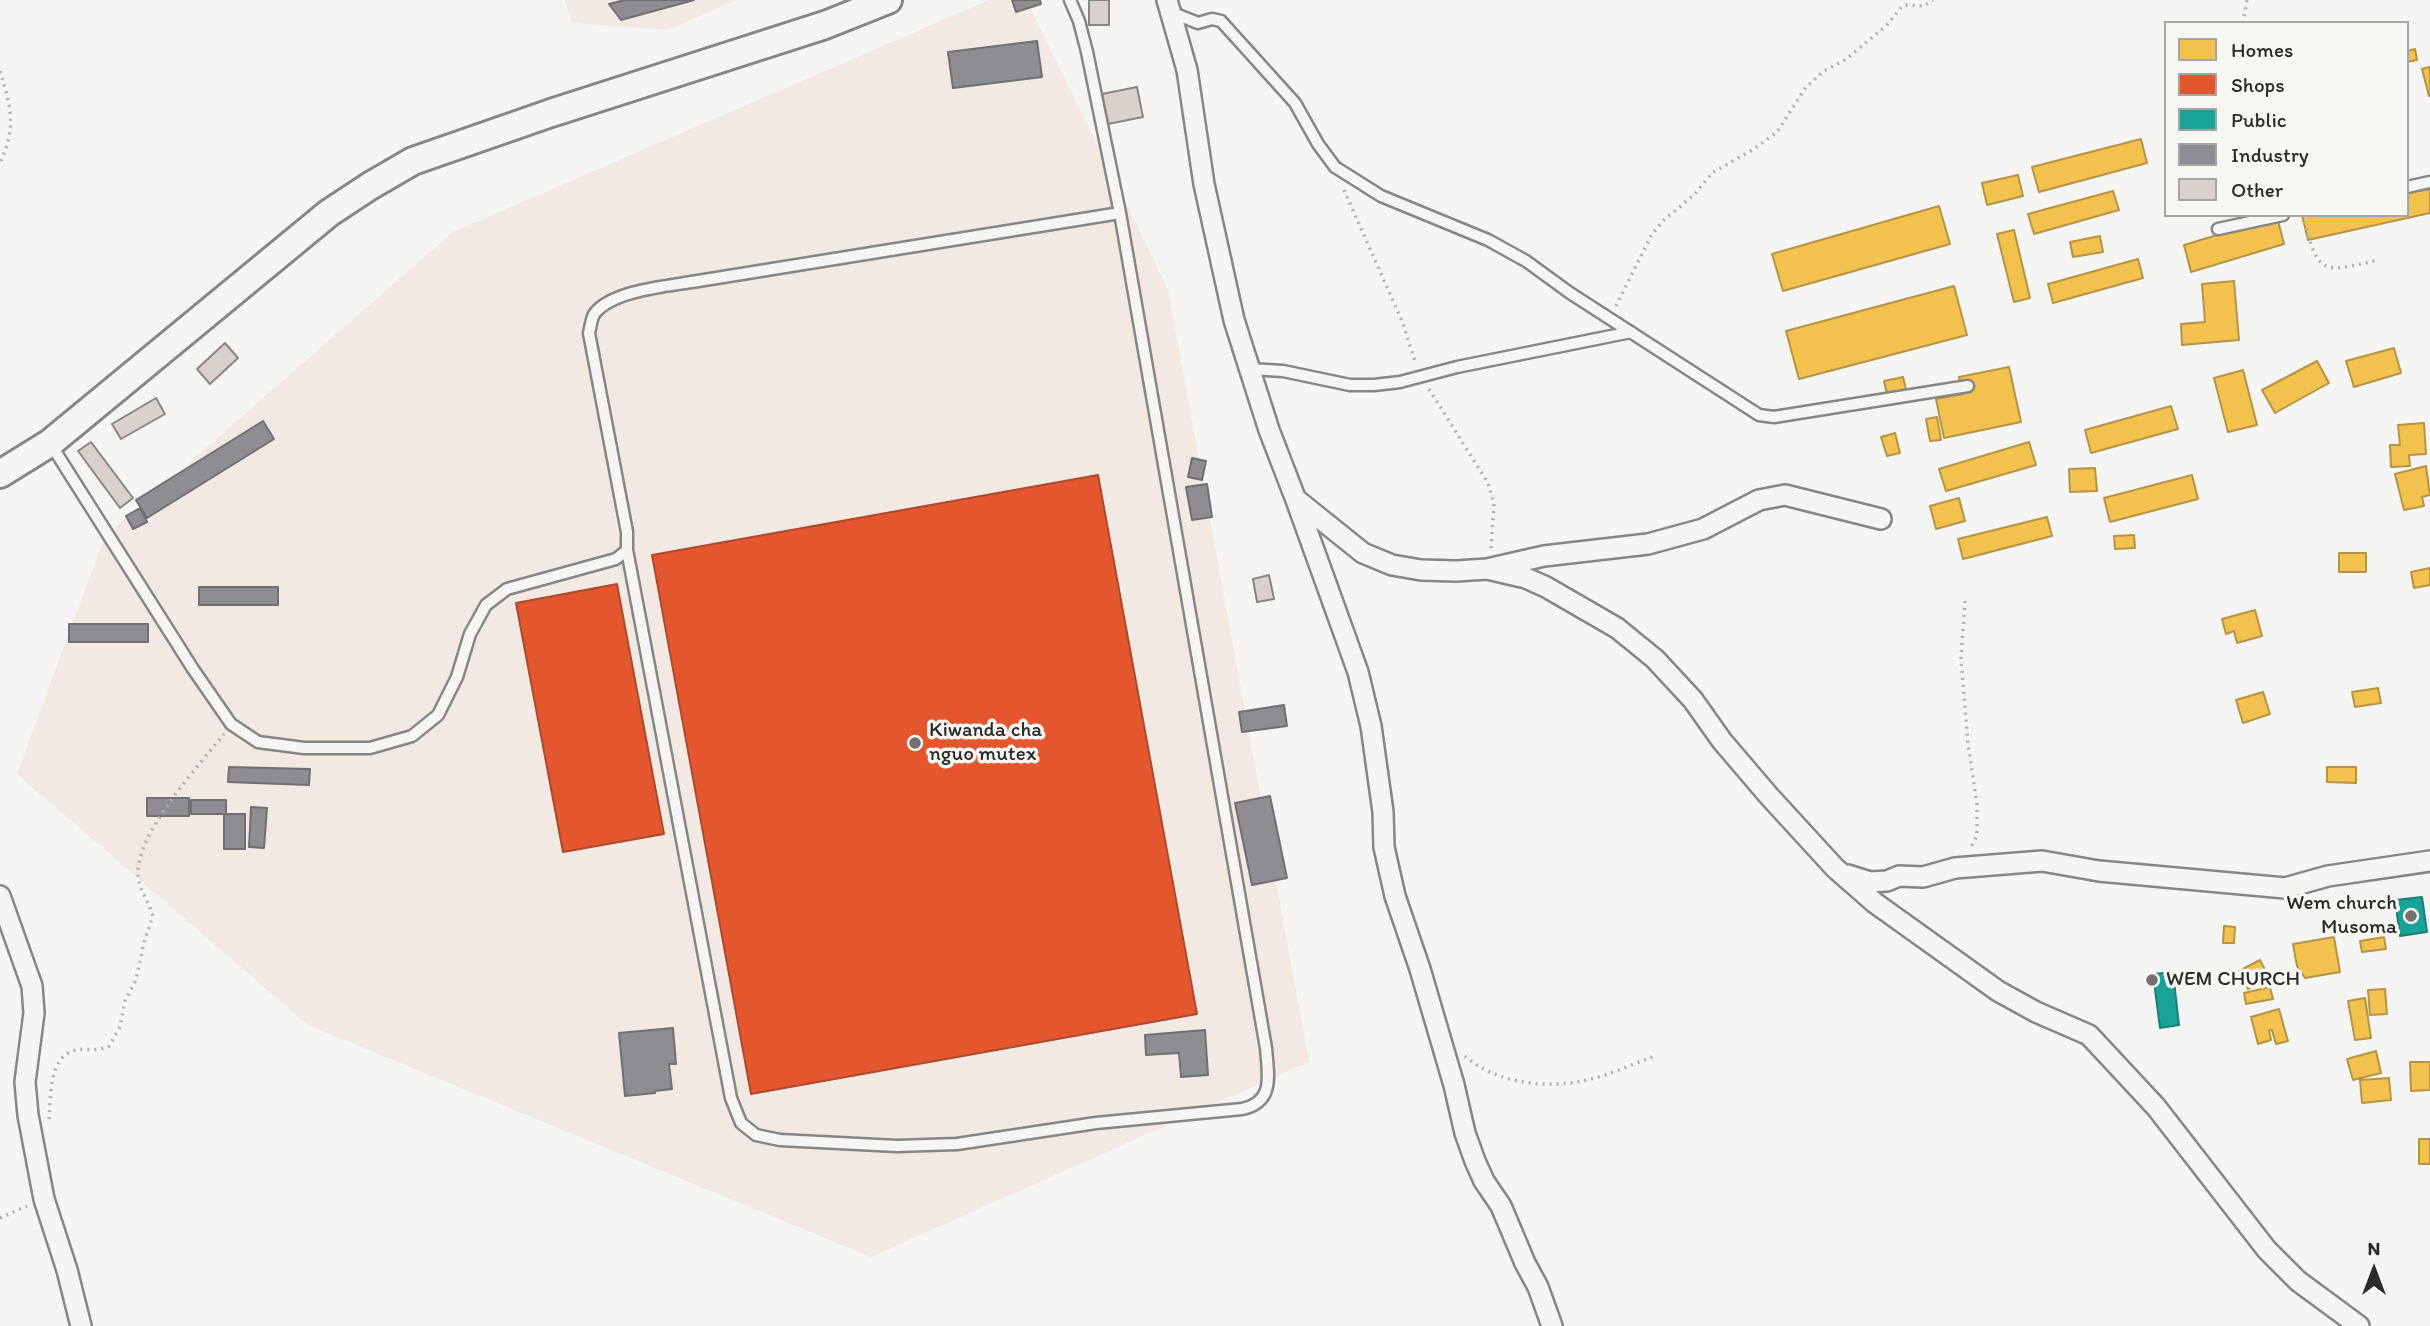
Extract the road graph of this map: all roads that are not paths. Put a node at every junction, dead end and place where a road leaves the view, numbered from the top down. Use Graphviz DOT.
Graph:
graph roads {
  1 [pos="888,0"];
  2 [pos="1070,0"];
  3 [pos="1170,7"];
  4 [pos="2430,182"];
  5 [pos="2409,187"];
  6 [pos="1119,213"];
  7 [pos="2274,217"];
  8 [pos="2218,229"];
  9 [pos="1631,332"];
  10 [pos="1248,369"];
  11 [pos="1968,386"];
  12 [pos="50,443"];
  13 [pos="0,474"];
  14 [pos="1296,499"];
  15 [pos="1881,520"];
  16 [pos="627,550"];
  17 [pos="1487,569"];
  18 [pos="2430,861"];
  19 [pos="1835,868"];
  20 [pos="0,896"];
  21 [pos="81,1326"];
  22 [pos="1552,1326"];
  23 [pos="2359,1326"];
  1 -- 12 [label="street"];
  2 -- 6 [label="lane"];
  3 -- 9 [label="lane"];
  3 -- 10 [label="street"];
  4 -- 5 [label="lane"];
  6 -- 16 [label="lane"];
  6 -- 16 [label="lane"];
  7 -- 8 [label="lane"];
  9 -- 10 [label="lane"];
  9 -- 11 [label="lane"];
  10 -- 14 [label="street"];
  12 -- 13 [label="street"];
  12 -- 16 [label="lane"];
  14 -- 17 [label="street"];
  14 -- 22 [label="street"];
  15 -- 17 [label="street"];
  17 -- 19 [label="street"];
  18 -- 19 [label="street"];
  19 -- 23 [label="street"];
  20 -- 21 [label="street"];
}
